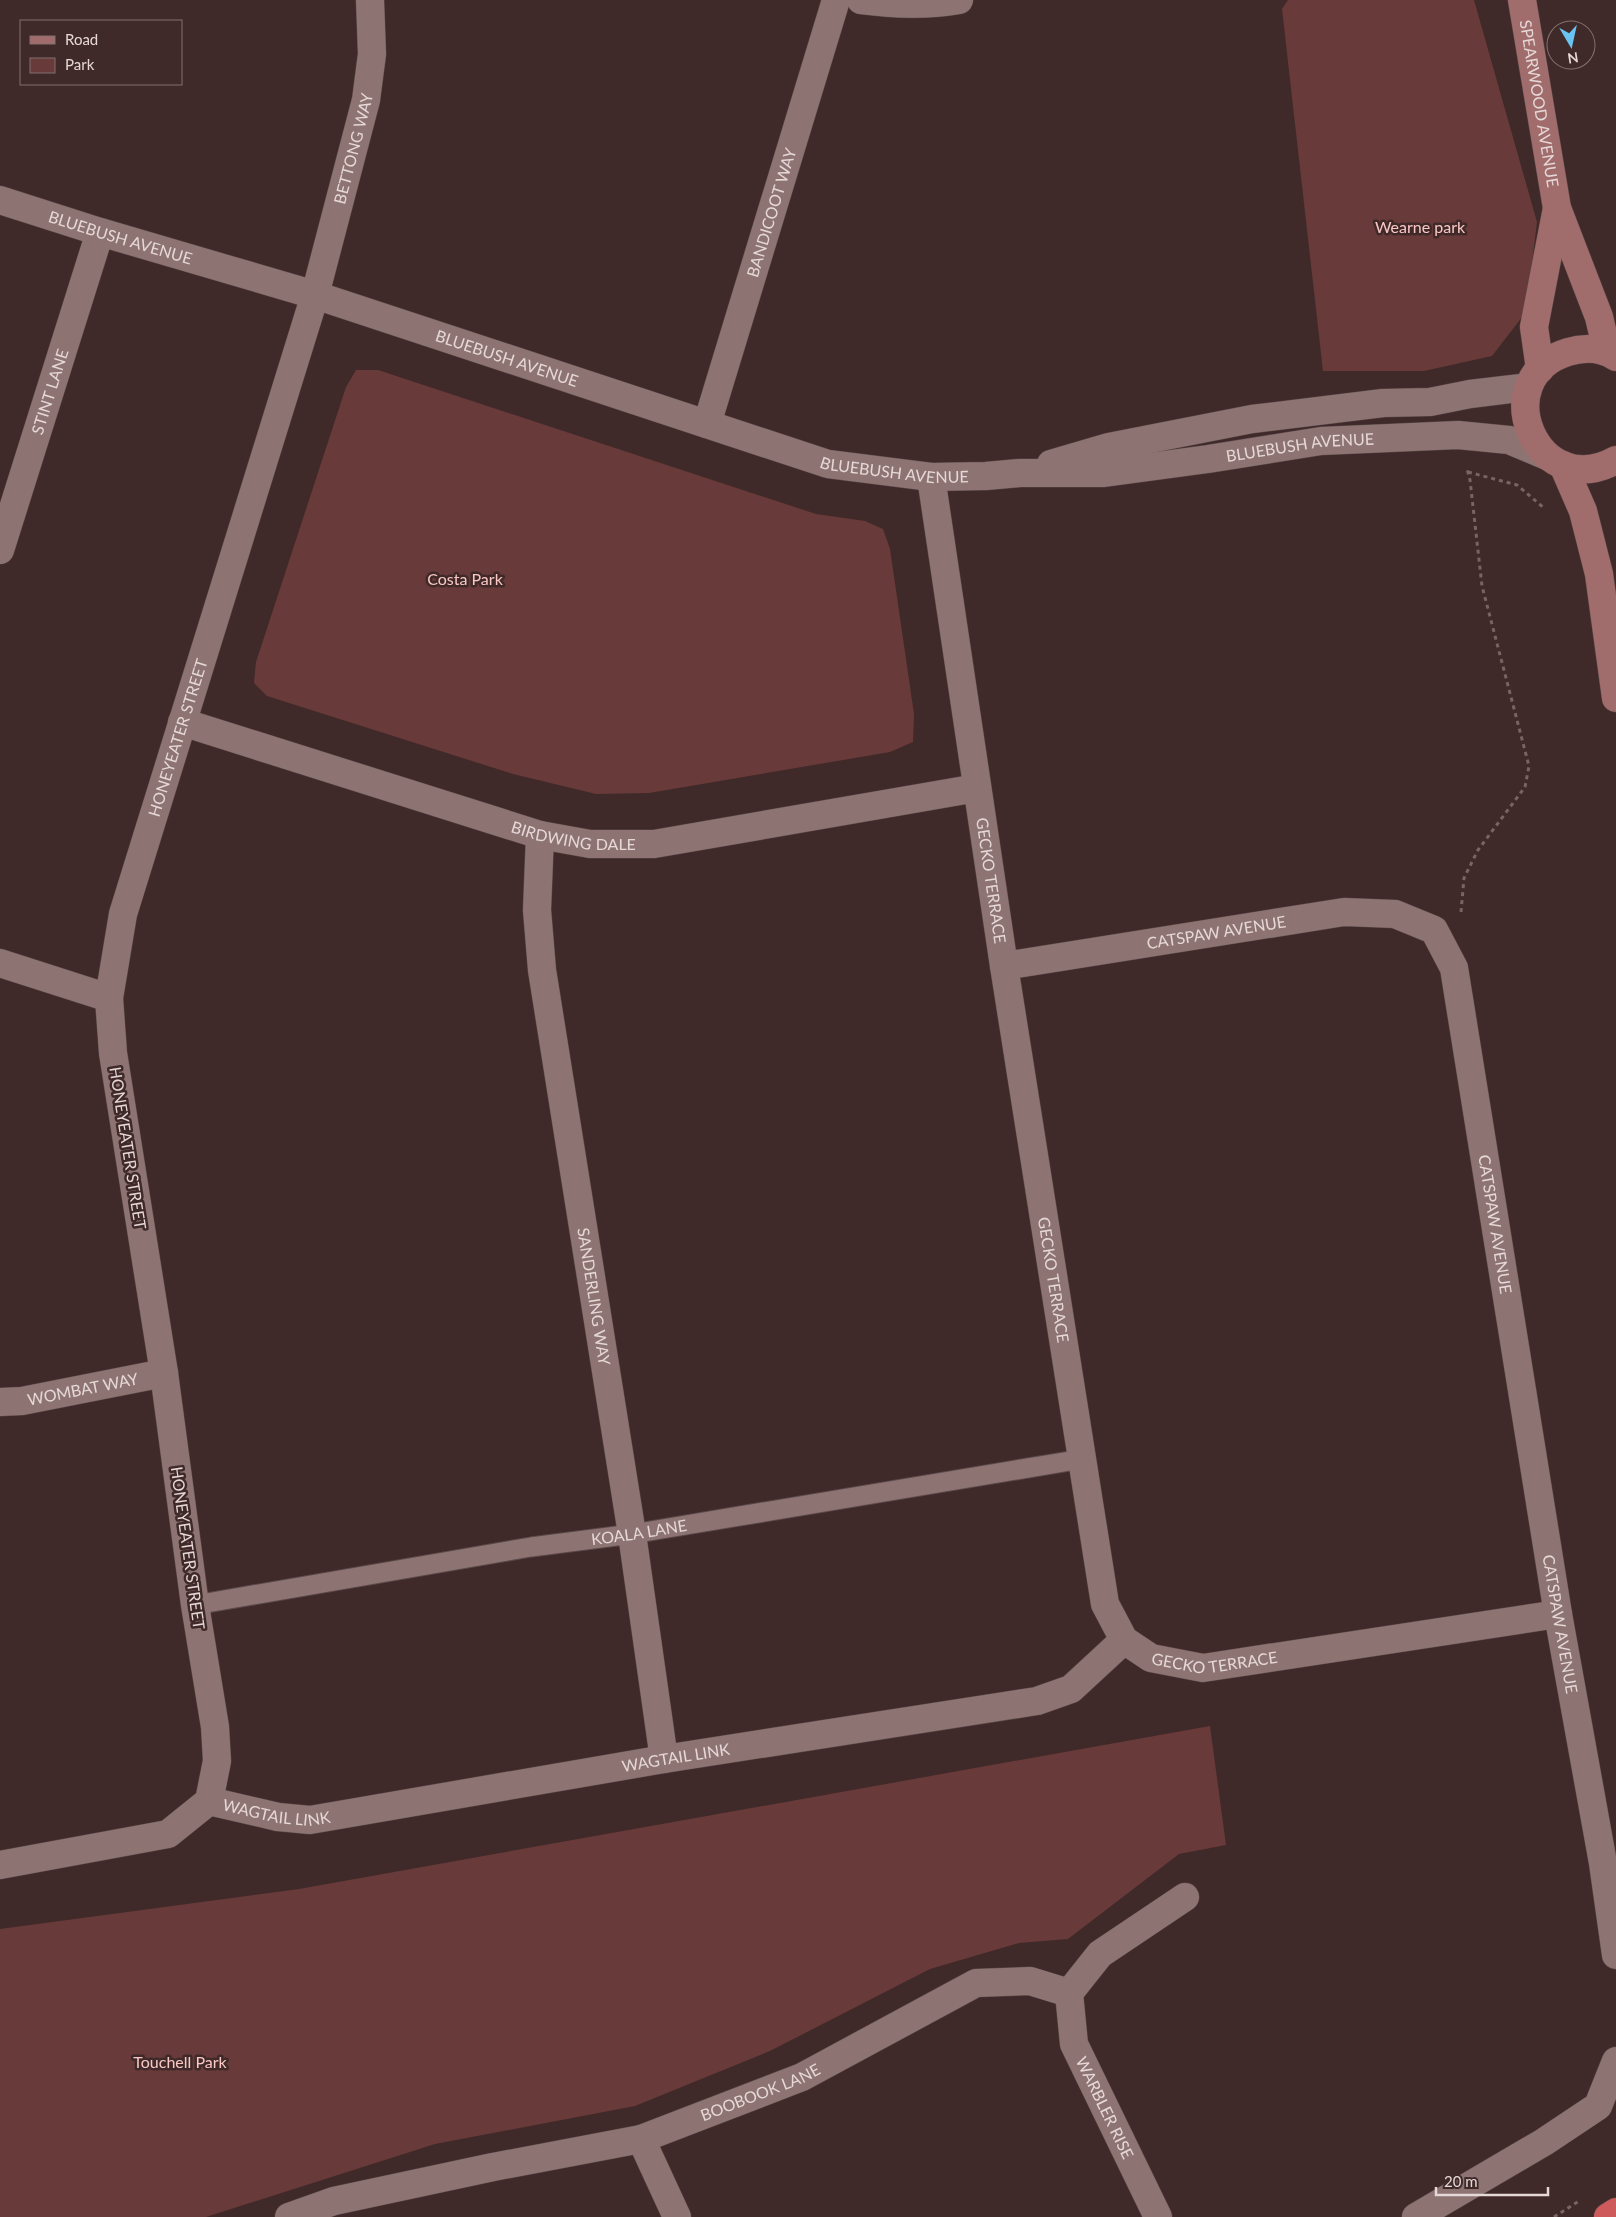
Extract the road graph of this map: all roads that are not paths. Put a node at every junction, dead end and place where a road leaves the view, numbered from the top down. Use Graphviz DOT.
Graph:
graph roads {
  1 [pos="370,0"];
  2 [pos="836,0"];
  3 [pos="861,0"];
  4 [pos="959,0"];
  5 [pos="1522,0"];
  6 [pos="0,200"];
  7 [pos="1557,208"];
  8 [pos="100,232"];
  9 [pos="315,295"];
  10 [pos="1611,354"];
  11 [pos="1534,378"];
  12 [pos="707,424"];
  13 [pos="1616,460"];
  14 [pos="1555,461"];
  15 [pos="1020,473"];
  16 [pos="931,477"];
  17 [pos="0,550"];
  18 [pos="1616,698"];
  19 [pos="182,722"];
  20 [pos="977,788"];
  21 [pos="540,835"];
  22 [pos="0,963"];
  23 [pos="1004,966"];
  24 [pos="109,998"];
  25 [pos="164,1373"];
  26 [pos="0,1402"];
  27 [pos="1082,1459"];
  28 [pos="632,1534"];
  29 [pos="195,1605"];
  30 [pos="1558,1614"];
  31 [pos="1124,1640"];
  32 [pos="664,1759"];
  33 [pos="209,1801"];
  34 [pos="0,1865"];
  35 [pos="1185,1897"];
  36 [pos="1616,1955"];
  37 [pos="1069,1993"];
  38 [pos="1616,2061"];
  39 [pos="642,2139"];
  40 [pos="1616,2212"];
  41 [pos="289,2217"];
  42 [pos="677,2217"];
  43 [pos="1158,2217"];
  44 [pos="1416,2217"];
  45 [pos="1608,2217"];
  1 -- 9 [label="street, BETTONG WAY"];
  2 -- 12 [label="street, BANDICOOT WAY"];
  3 -- 4 [label="street"];
  5 -- 7 [label="main road, SPEARWOOD AVENUE"];
  6 -- 8 [label="street, BLUEBUSH AVENUE"];
  7 -- 10 [label="main road, SPEARWOOD AVENUE"];
  7 -- 11 [label="main road, SPEARWOOD AVENUE"];
  8 -- 9 [label="street, BLUEBUSH AVENUE"];
  8 -- 17 [label="street, STINT LANE"];
  9 -- 12 [label="street, BLUEBUSH AVENUE"];
  9 -- 19 [label="street, HONEYEATER STREET"];
  10 -- 11 [label="main road"];
  11 -- 14 [label="main road, SPEARWOOD AVENUE"];
  11 -- 15 [label="street, BLUEBUSH AVENUE"];
  12 -- 16 [label="street, BLUEBUSH AVENUE"];
  13 -- 14 [label="main road"];
  14 -- 15 [label="street, BLUEBUSH AVENUE"];
  14 -- 18 [label="main road"];
  15 -- 16 [label="street, BLUEBUSH AVENUE"];
  16 -- 20 [label="street, GECKO TERRACE"];
  19 -- 21 [label="street, BIRDWING DALE"];
  19 -- 24 [label="street, HONEYEATER STREET"];
  20 -- 21 [label="street, BIRDWING DALE"];
  20 -- 23 [label="street, GECKO TERRACE"];
  21 -- 28 [label="street, SANDERLING WAY"];
  22 -- 24 [label="street"];
  23 -- 27 [label="street, GECKO TERRACE"];
  23 -- 30 [label="street, CATSPAW AVENUE"];
  24 -- 25 [label="street, HONEYEATER STREET"];
  25 -- 26 [label="street, WOMBAT WAY"];
  25 -- 29 [label="street, HONEYEATER STREET"];
  27 -- 28 [label="lane, KOALA LANE"];
  27 -- 31 [label="street, GECKO TERRACE"];
  28 -- 29 [label="lane, KOALA LANE"];
  28 -- 32 [label="street, SANDERLING WAY"];
  29 -- 33 [label="street, HONEYEATER STREET"];
  30 -- 31 [label="street, GECKO TERRACE"];
  30 -- 36 [label="street, CATSPAW AVENUE"];
  31 -- 32 [label="street, WAGTAIL LINK"];
  32 -- 33 [label="street, WAGTAIL LINK"];
  33 -- 34 [label="street"];
  35 -- 37 [label="street"];
  37 -- 39 [label="street, BOOBOOK LANE"];
  37 -- 43 [label="street, WARBLER RISE"];
  38 -- 44 [label="street"];
  39 -- 41 [label="street, BOOBOOK LANE"];
  39 -- 42 [label="street"];
  40 -- 45 [label="highway"];
}
